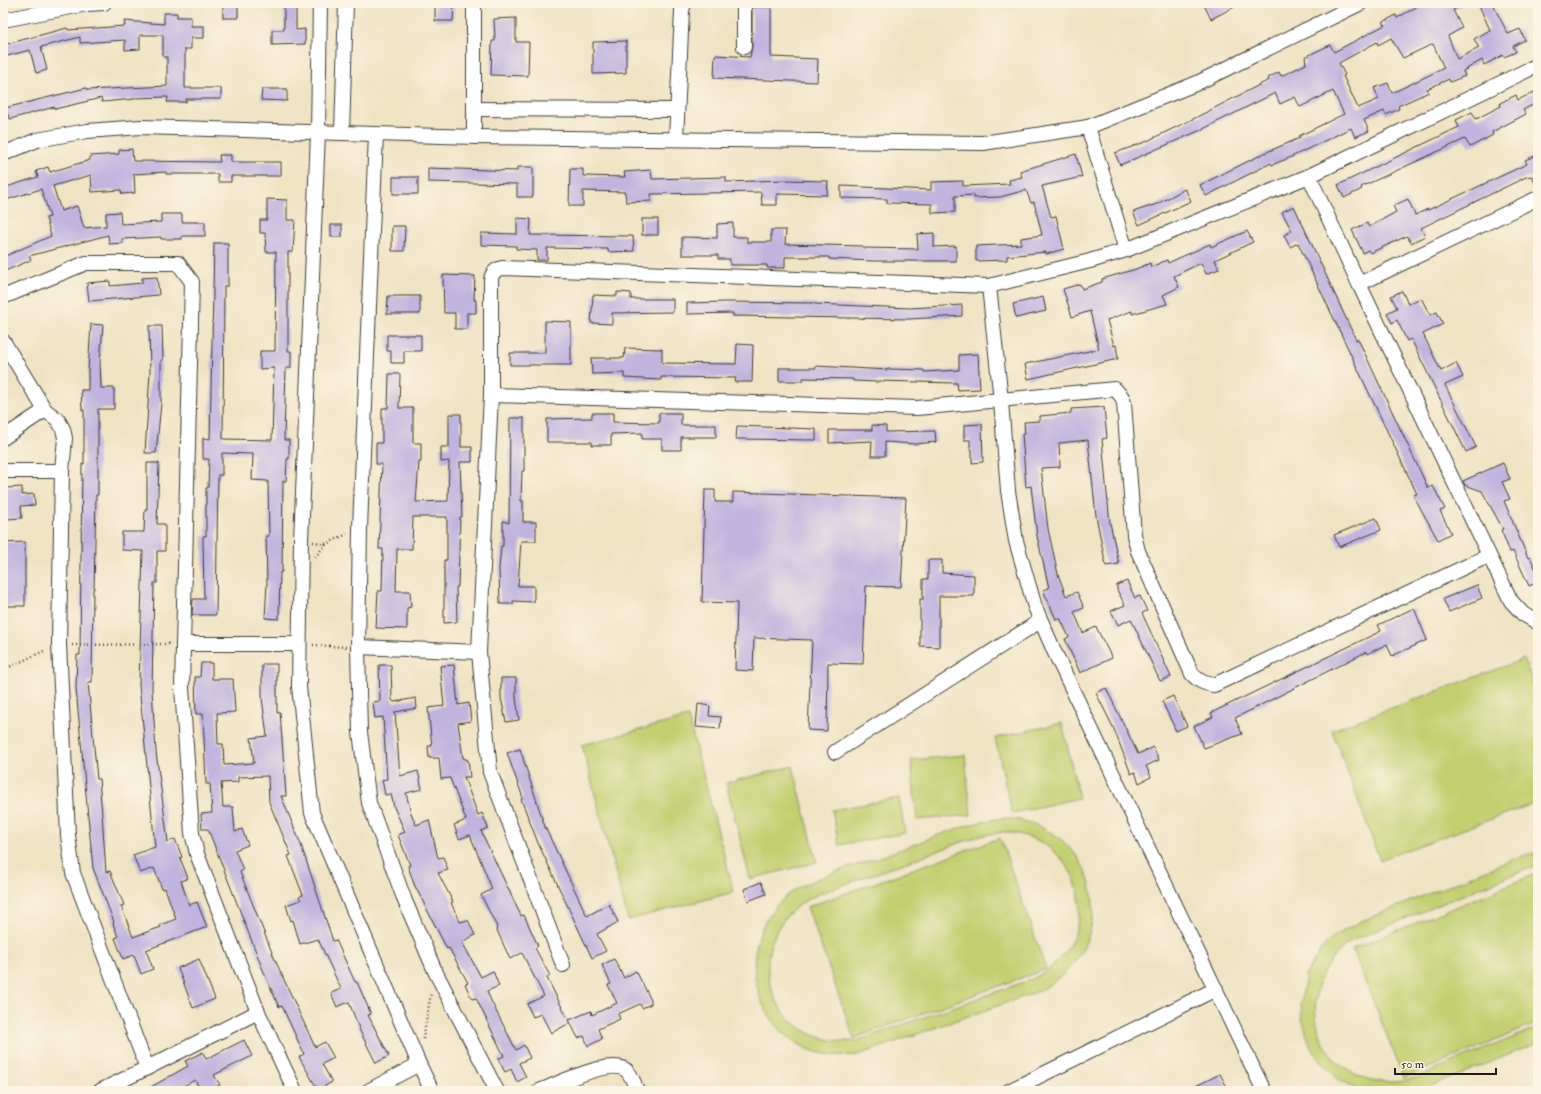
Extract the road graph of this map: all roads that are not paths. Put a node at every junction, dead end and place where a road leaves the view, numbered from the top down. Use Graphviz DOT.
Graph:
graph roads {
  1 [pos="104,3"];
  2 [pos="320,3"];
  3 [pos="346,3"];
  4 [pos="474,3"];
  5 [pos="684,3"];
  6 [pos="744,3"];
  7 [pos="1361,3"];
  8 [pos="3,20"];
  9 [pos="744,47"];
  10 [pos="1538,65"];
  11 [pos="474,109"];
  12 [pos="677,110"];
  13 [pos="1088,127"];
  14 [pos="318,133"];
  15 [pos="342,133"];
  16 [pos="376,134"];
  17 [pos="474,137"];
  18 [pos="676,139"];
  19 [pos="3,154"];
  20 [pos="1309,176"];
  21 [pos="1538,198"];
  22 [pos="1126,250"];
  23 [pos="1359,284"];
  24 [pos="989,286"];
  25 [pos="3,297"];
  26 [pos="3,341"];
  27 [pos="491,394"];
  28 [pos="1001,401"];
  29 [pos="45,410"];
  30 [pos="3,438"];
  31 [pos="3,471"];
  32 [pos="62,471"];
  33 [pos="1488,556"];
  34 [pos="1040,621"];
  35 [pos="1538,623"];
  36 [pos="183,644"];
  37 [pos="299,644"];
  38 [pos="358,648"];
  39 [pos="480,652"];
  40 [pos="835,752"];
  41 [pos="563,965"];
  42 [pos="1216,989"];
  43 [pos="258,1012"];
  44 [pos="419,1064"];
  45 [pos="147,1068"];
  46 [pos="100,1091"];
  47 [pos="295,1091"];
  48 [pos="368,1091"];
  49 [pos="432,1091"];
  50 [pos="497,1091"];
  51 [pos="539,1091"];
  52 [pos="637,1091"];
  53 [pos="1009,1091"];
  54 [pos="1264,1091"];
  1 -- 8 [label="street"];
  2 -- 14 [label="street"];
  3 -- 15 [label="street"];
  4 -- 11 [label="street"];
  5 -- 12 [label="street"];
  6 -- 9 [label="street"];
  7 -- 13 [label="street"];
  10 -- 20 [label="street"];
  11 -- 12 [label="street"];
  11 -- 17 [label="street"];
  12 -- 18 [label="street"];
  13 -- 18 [label="street"];
  13 -- 22 [label="street"];
  14 -- 15 [label="street"];
  14 -- 19 [label="street"];
  14 -- 37 [label="street"];
  15 -- 16 [label="street"];
  16 -- 17 [label="street"];
  16 -- 38 [label="street"];
  17 -- 18 [label="street"];
  20 -- 22 [label="street"];
  20 -- 23 [label="street"];
  21 -- 23 [label="street"];
  22 -- 24 [label="street"];
  23 -- 33 [label="street"];
  24 -- 27 [label="street"];
  24 -- 28 [label="street"];
  25 -- 36 [label="street"];
  26 -- 29 [label="street"];
  27 -- 28 [label="street"];
  27 -- 39 [label="street"];
  28 -- 33 [label="street"];
  28 -- 34 [label="street"];
  29 -- 30 [label="street"];
  29 -- 32 [label="street"];
  31 -- 32 [label="street"];
  32 -- 45 [label="street"];
  33 -- 35 [label="street"];
  34 -- 40 [label="street"];
  34 -- 42 [label="street"];
  36 -- 37 [label="street"];
  36 -- 43 [label="street"];
  37 -- 44 [label="street"];
  38 -- 39 [label="street"];
  38 -- 50 [label="street"];
  39 -- 41 [label="street"];
  42 -- 53 [label="street"];
  42 -- 54 [label="street"];
  43 -- 45 [label="street"];
  43 -- 47 [label="street"];
  44 -- 48 [label="street"];
  44 -- 49 [label="street"];
  45 -- 46 [label="street"];
  51 -- 52 [label="street"];
}
